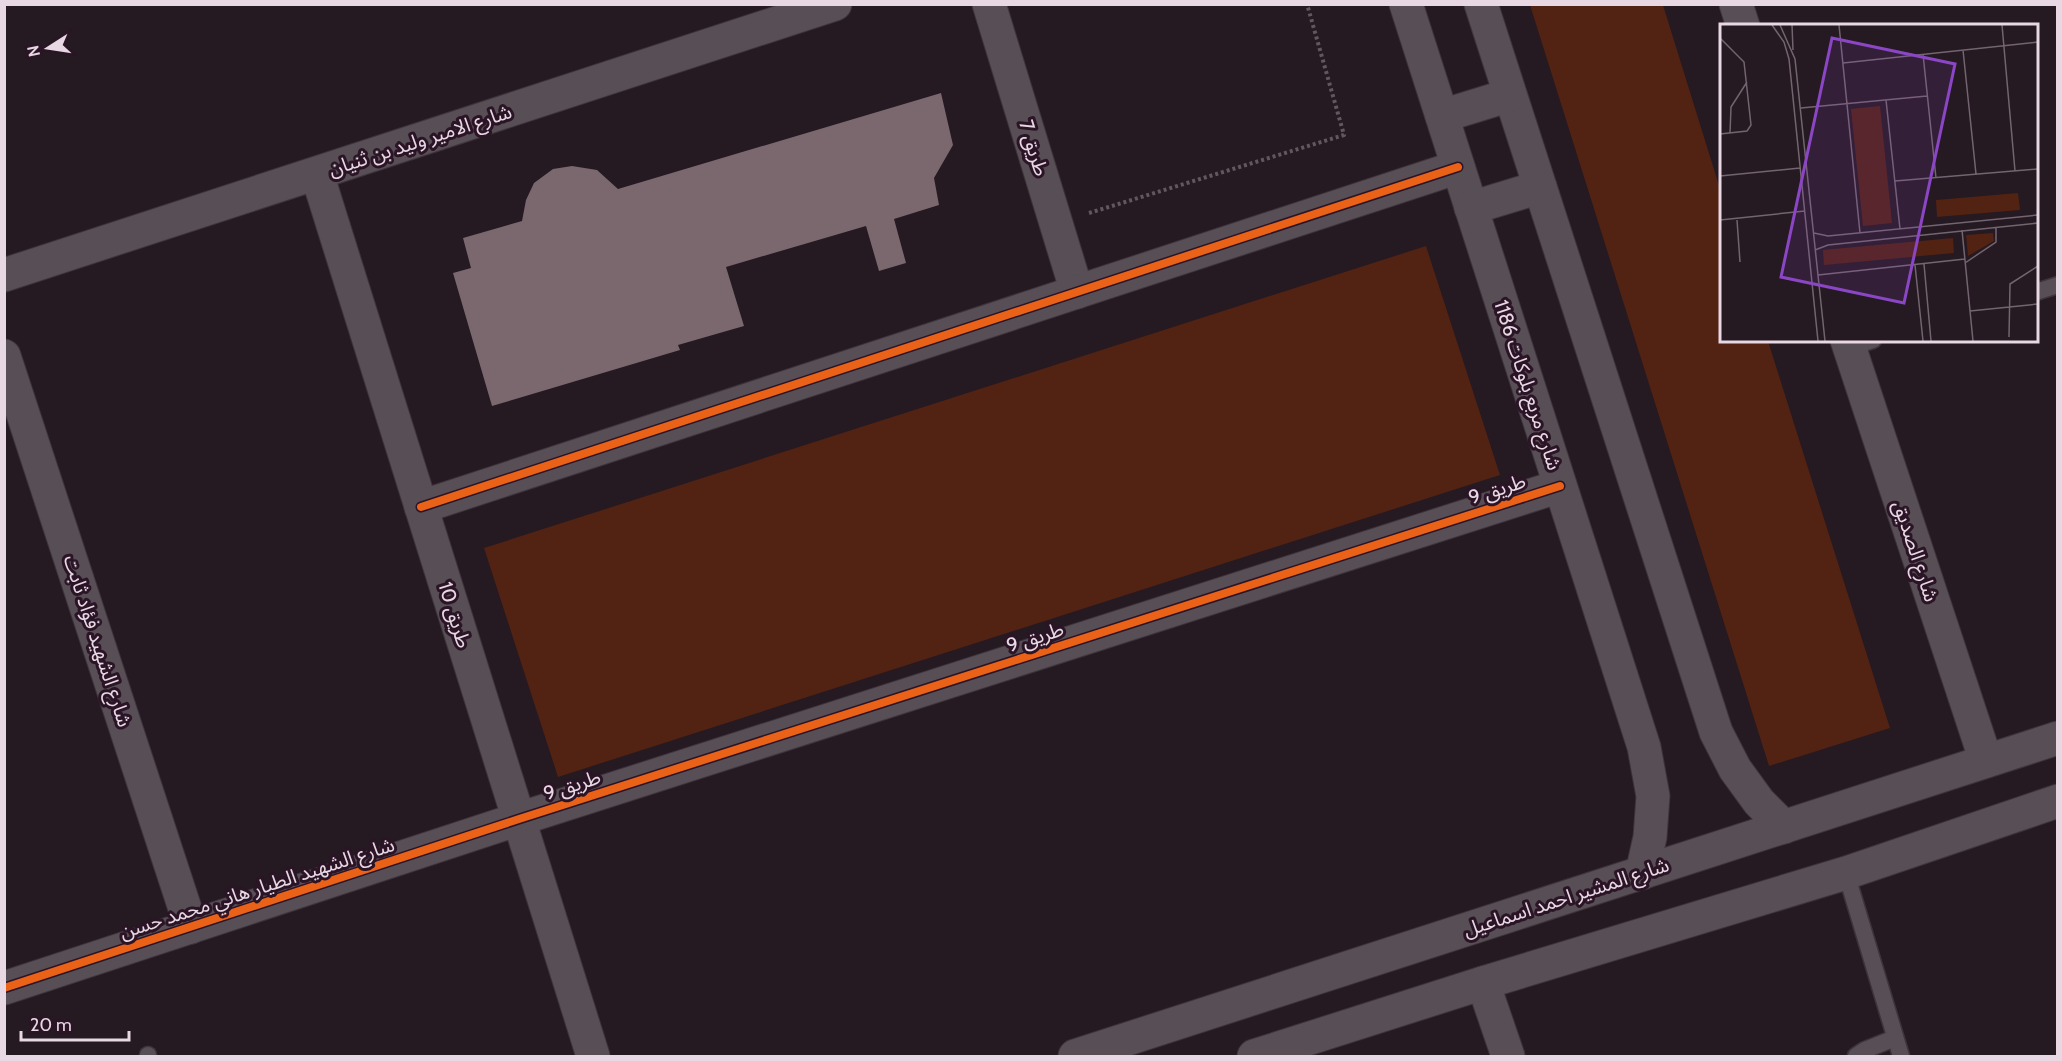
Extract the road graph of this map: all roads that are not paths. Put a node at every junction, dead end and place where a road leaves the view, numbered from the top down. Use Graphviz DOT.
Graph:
graph roads {
  1 [pos="835,4"];
  2 [pos="989,4"];
  3 [pos="1406,4"];
  4 [pos="1481,4"];
  5 [pos="1736,4"];
  6 [pos="1742,24"];
  7 [pos="1510,96"];
  8 [pos="1442,116"];
  9 [pos="1458,167"];
  10 [pos="317,174"];
  11 [pos="1540,188"];
  12 [pos="1471,208"];
  13 [pos="4,276"];
  14 [pos="2058,285"];
  15 [pos="1077,292"];
  16 [pos="2038,292"];
  17 [pos="1856,343"];
  18 [pos="4,356"];
  19 [pos="1560,486"];
  20 [pos="421,507"];
  21 [pos="2058,738"];
  22 [pos="1986,761"];
  23 [pos="2058,801"];
  24 [pos="519,819"];
  25 [pos="1784,827"];
  26 [pos="1642,873"];
  27 [pos="1846,873"];
  28 [pos="191,927"];
  29 [pos="1483,983"];
  30 [pos="4,988"];
  31 [pos="1895,1038"];
  32 [pos="593,1056"];
  33 [pos="1075,1056"];
  34 [pos="1254,1056"];
  35 [pos="1508,1056"];
  36 [pos="1856,1056"];
  37 [pos="1901,1056"];
  1 -- 10 [label="street, شارع الامير وليد بن ثنيان"];
  2 -- 15 [label="street, طريق 7"];
  3 -- 8 [label="street, شارع مربع بلوكات 1186"];
  4 -- 7 [label="street"];
  5 -- 6 [label="street"];
  7 -- 8 [label="street"];
  7 -- 11 [label="street"];
  8 -- 9 [label="street, شارع مربع بلوكات 1186"];
  9 -- 12 [label="street, شارع مربع بلوكات 1186"];
  9 -- 15 [label="street"];
  10 -- 13 [label="street, شارع الامير وليد بن ثنيان"];
  10 -- 20 [label="street, طريق 10"];
  11 -- 12 [label="street"];
  11 -- 25 [label="street"];
  12 -- 19 [label="street, شارع مربع بلوكات 1186"];
  14 -- 16 [label="lane"];
  15 -- 20 [label="street"];
  17 -- 22 [label="street, شارع الصديق"];
  18 -- 28 [label="street, شارع الشهيد فؤاد ثابت"];
  19 -- 24 [label="street, طريق 9"];
  19 -- 26 [label="street, شارع مربع بلوكات 1186"];
  20 -- 24 [label="street, طريق 10"];
  21 -- 22 [label="street, شارع المشير احمد اسماعيل"];
  22 -- 25 [label="street, شارع المشير احمد اسماعيل"];
  23 -- 27 [label="street"];
  24 -- 28 [label="street, شارع الشهيد الطيار هاني محمد حسن"];
  24 -- 32 [label="street, طريق 10"];
  25 -- 26 [label="street, شارع المشير احمد اسماعيل"];
  26 -- 33 [label="street, شارع المشير احمد اسماعيل"];
  27 -- 29 [label="street"];
  27 -- 31 [label="lane"];
  28 -- 30 [label="street, شارع الشهيد الطيار هاني محمد حسن"];
  29 -- 34 [label="street"];
  29 -- 35 [label="street"];
  31 -- 36 [label="lane"];
  31 -- 37 [label="lane"];
}
